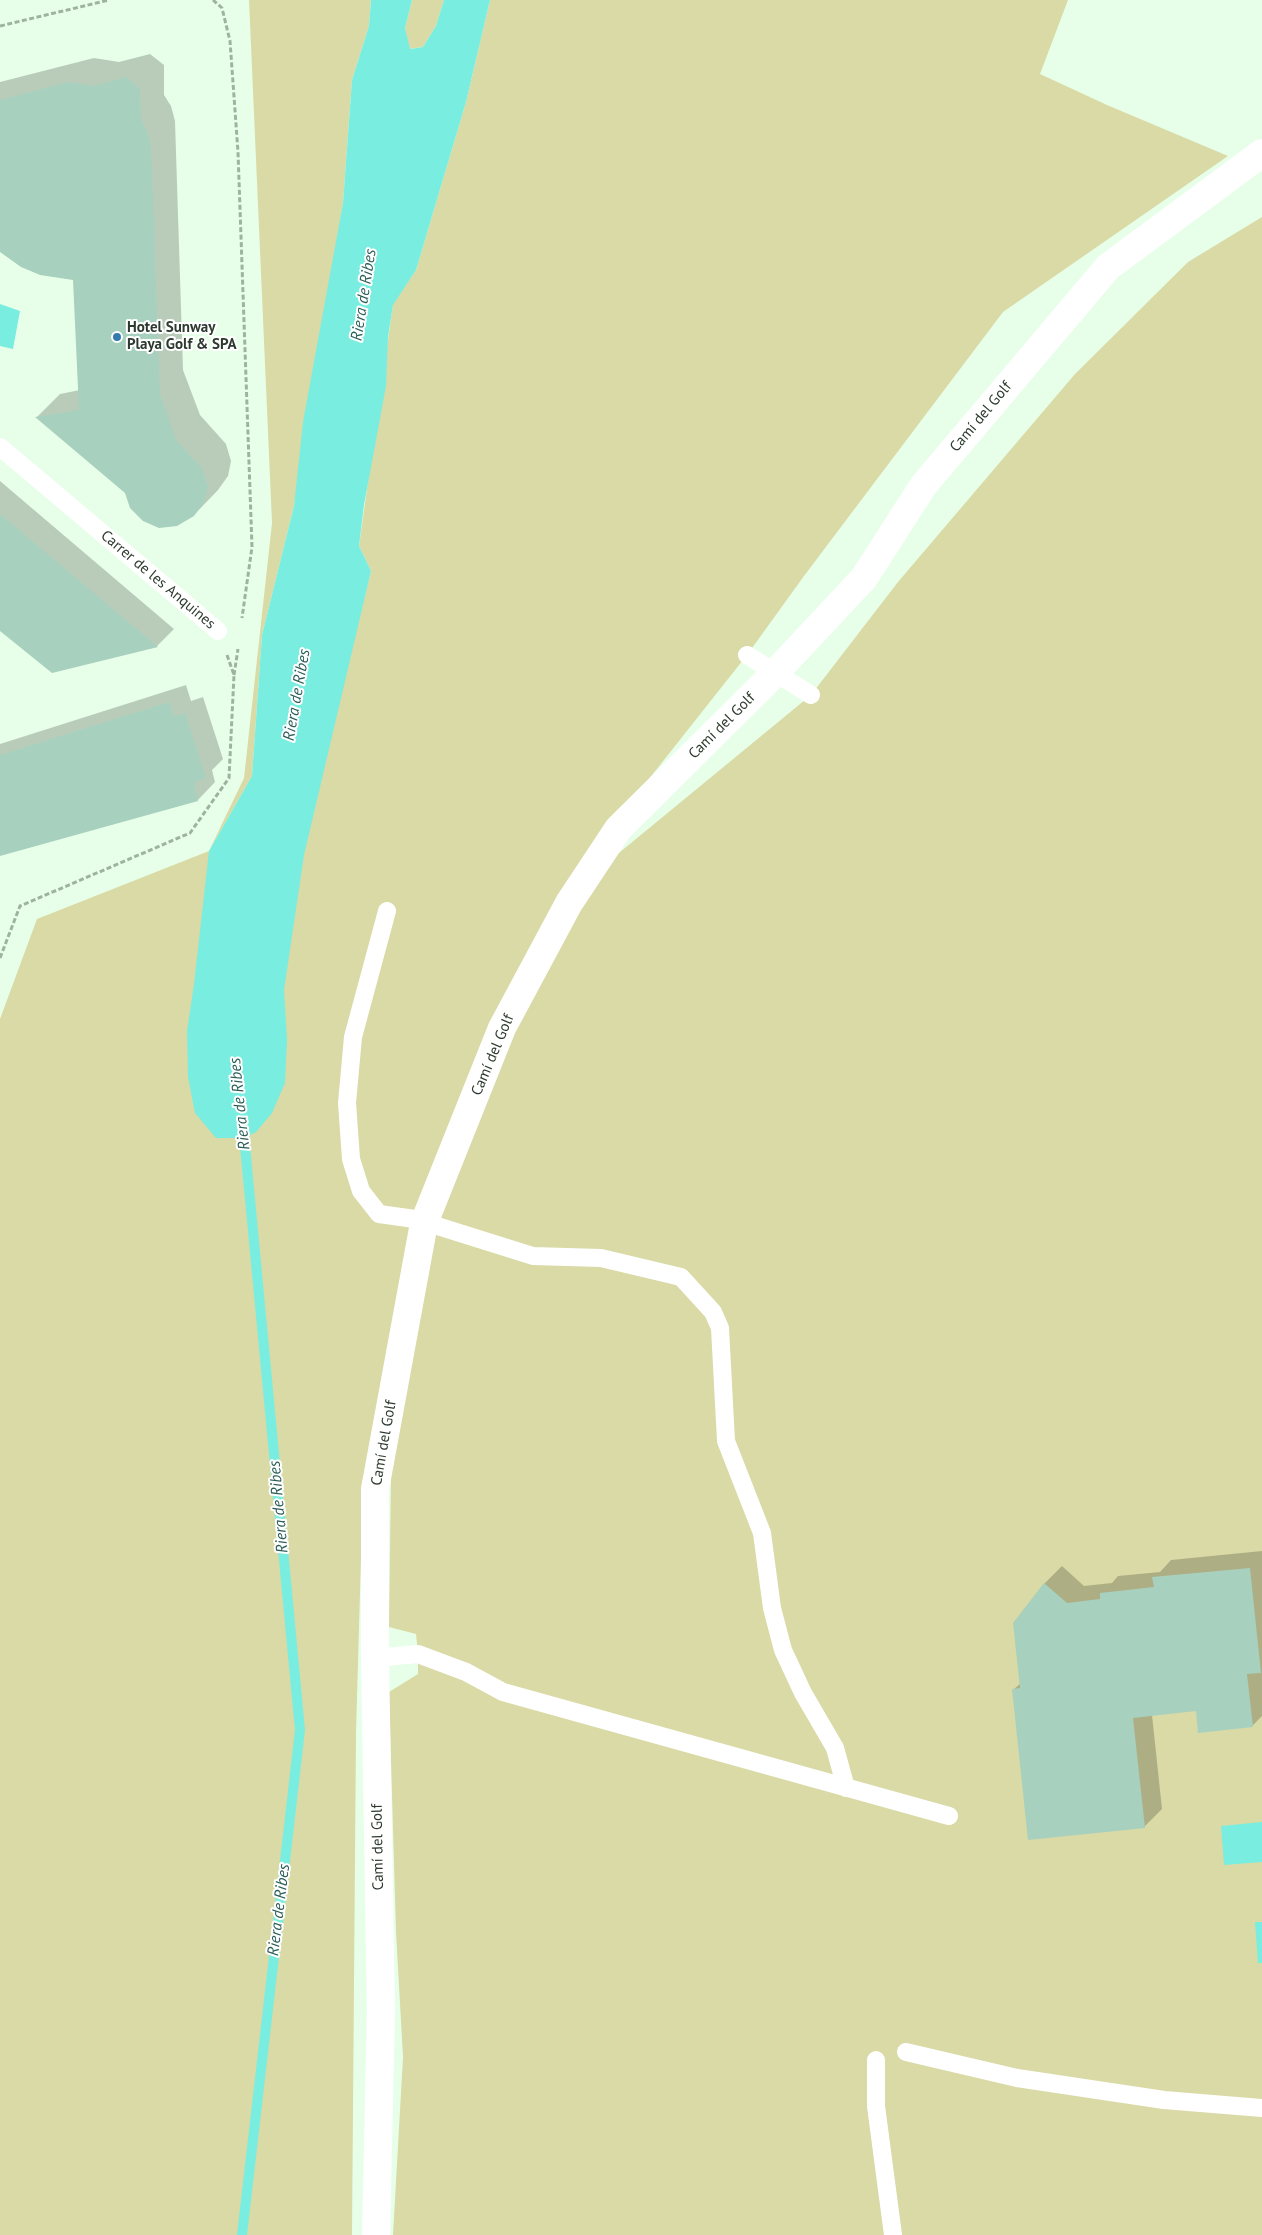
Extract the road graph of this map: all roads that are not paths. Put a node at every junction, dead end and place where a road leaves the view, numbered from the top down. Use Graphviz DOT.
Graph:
graph roads {
  1 [pos="1262,153"];
  2 [pos="0,447"];
  3 [pos="218,631"];
  4 [pos="747,656"];
  5 [pos="776,672"];
  6 [pos="811,695"];
  7 [pos="387,911"];
  8 [pos="424,1223"];
  9 [pos="375,1658"];
  10 [pos="846,1788"];
  11 [pos="949,1816"];
  12 [pos="906,2052"];
  13 [pos="876,2060"];
  14 [pos="1262,2108"];
  15 [pos="376,2235"];
  16 [pos="893,2235"];
  1 -- 5 [label="street, Camí del Golf"];
  2 -- 3 [label="lane, Carrer de les Anquines"];
  4 -- 5 [label="lane"];
  5 -- 6 [label="lane"];
  5 -- 8 [label="street, Camí del Golf"];
  7 -- 8 [label="lane"];
  8 -- 9 [label="street, Camí del Golf"];
  8 -- 10 [label="lane"];
  9 -- 10 [label="lane"];
  9 -- 15 [label="street, Camí del Golf"];
  10 -- 11 [label="lane"];
  12 -- 14 [label="lane"];
  13 -- 16 [label="lane"];
}
